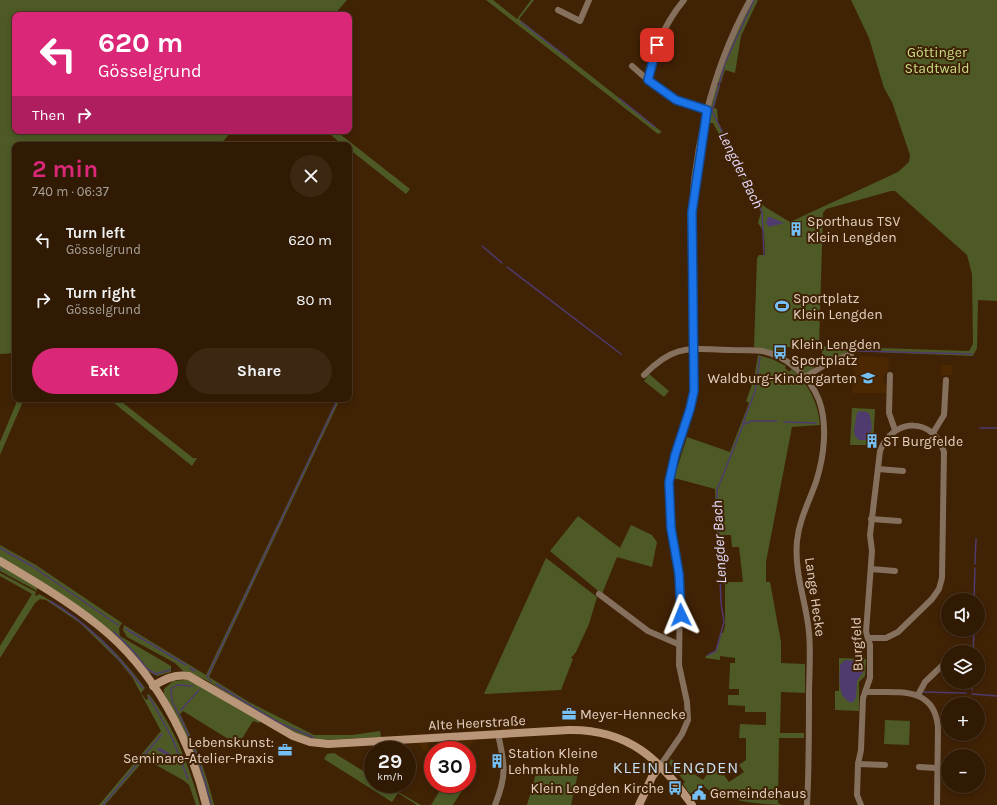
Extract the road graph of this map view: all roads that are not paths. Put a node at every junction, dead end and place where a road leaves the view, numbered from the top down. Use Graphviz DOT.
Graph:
graph roads {
  1 [pos="589,0"];
  2 [pos="684,0"];
  3 [pos="741,0"];
  4 [pos="748,2"];
  5 [pos="558,10"];
  6 [pos="632,66"];
  7 [pos="648,80"];
  8 [pos="707,110"];
  9 [pos="693,350"];
  10 [pos="851,354"];
  11 [pos="644,375"];
  12 [pos="890,375"];
  13 [pos="805,377"];
  14 [pos="946,380"];
  15 [pos="895,430"];
  16 [pos="933,433"];
  17 [pos="878,469"];
  18 [pos="903,471"];
  19 [pos="872,519"];
  20 [pos="899,521"];
  21 [pos="0,561"];
  22 [pos="871,569"];
  23 [pos="895,571"];
  24 [pos="599,594"];
  25 [pos="868,638"];
  26 [pos="678,644"];
  27 [pos="941,667"];
  28 [pos="153,686"];
  29 [pos="865,692"];
  30 [pos="918,694"];
  31 [pos="498,734"];
  32 [pos="858,764"];
  33 [pos="885,764"];
  34 [pos="660,766"];
  35 [pos="919,767"];
  36 [pos="936,768"];
  37 [pos="206,805"];
  38 [pos="495,805"];
  39 [pos="639,805"];
  40 [pos="692,805"];
  41 [pos="807,805"];
  42 [pos="861,805"];
  43 [pos="937,805"];
  1 -- 5 [label="street"];
  2 -- 7 [label="street"];
  3 -- 4 [label="street"];
  4 -- 8 [label="street"];
  6 -- 7 [label="street"];
  7 -- 8 [label="street"];
  8 -- 9 [label="street"];
  9 -- 11 [label="street, Lange Hecke"];
  9 -- 13 [label="street, Lange Hecke"];
  9 -- 26 [label="street"];
  10 -- 13 [label="street"];
  12 -- 15 [label="street"];
  13 -- 41 [label="street, Lange Hecke"];
  14 -- 16 [label="street"];
  15 -- 16 [label="street"];
  15 -- 17 [label="street, Burgfeld"];
  16 -- 25 [label="street"];
  17 -- 18 [label="street"];
  17 -- 19 [label="street, Burgfeld"];
  19 -- 20 [label="street"];
  19 -- 22 [label="street, Burgfeld"];
  21 -- 28 [label="main road"];
  22 -- 23 [label="street"];
  22 -- 25 [label="street, Burgfeld"];
  24 -- 26 [label="street"];
  25 -- 29 [label="street, Burgfeld"];
  26 -- 34 [label="street"];
  27 -- 30 [label="street"];
  28 -- 31 [label="main road, Alte Heerstraße"];
  28 -- 37 [label="main road"];
  29 -- 30 [label="street"];
  29 -- 32 [label="street, Burgfeld"];
  30 -- 36 [label="street"];
  31 -- 34 [label="main road, Alte Heerstraße"];
  31 -- 38 [label="street"];
  32 -- 33 [label="street"];
  32 -- 42 [label="street, Burgfeld"];
  34 -- 39 [label="main road"];
  34 -- 40 [label="main road, Alte Heerstraße"];
  35 -- 36 [label="street"];
  36 -- 43 [label="street"];
}
